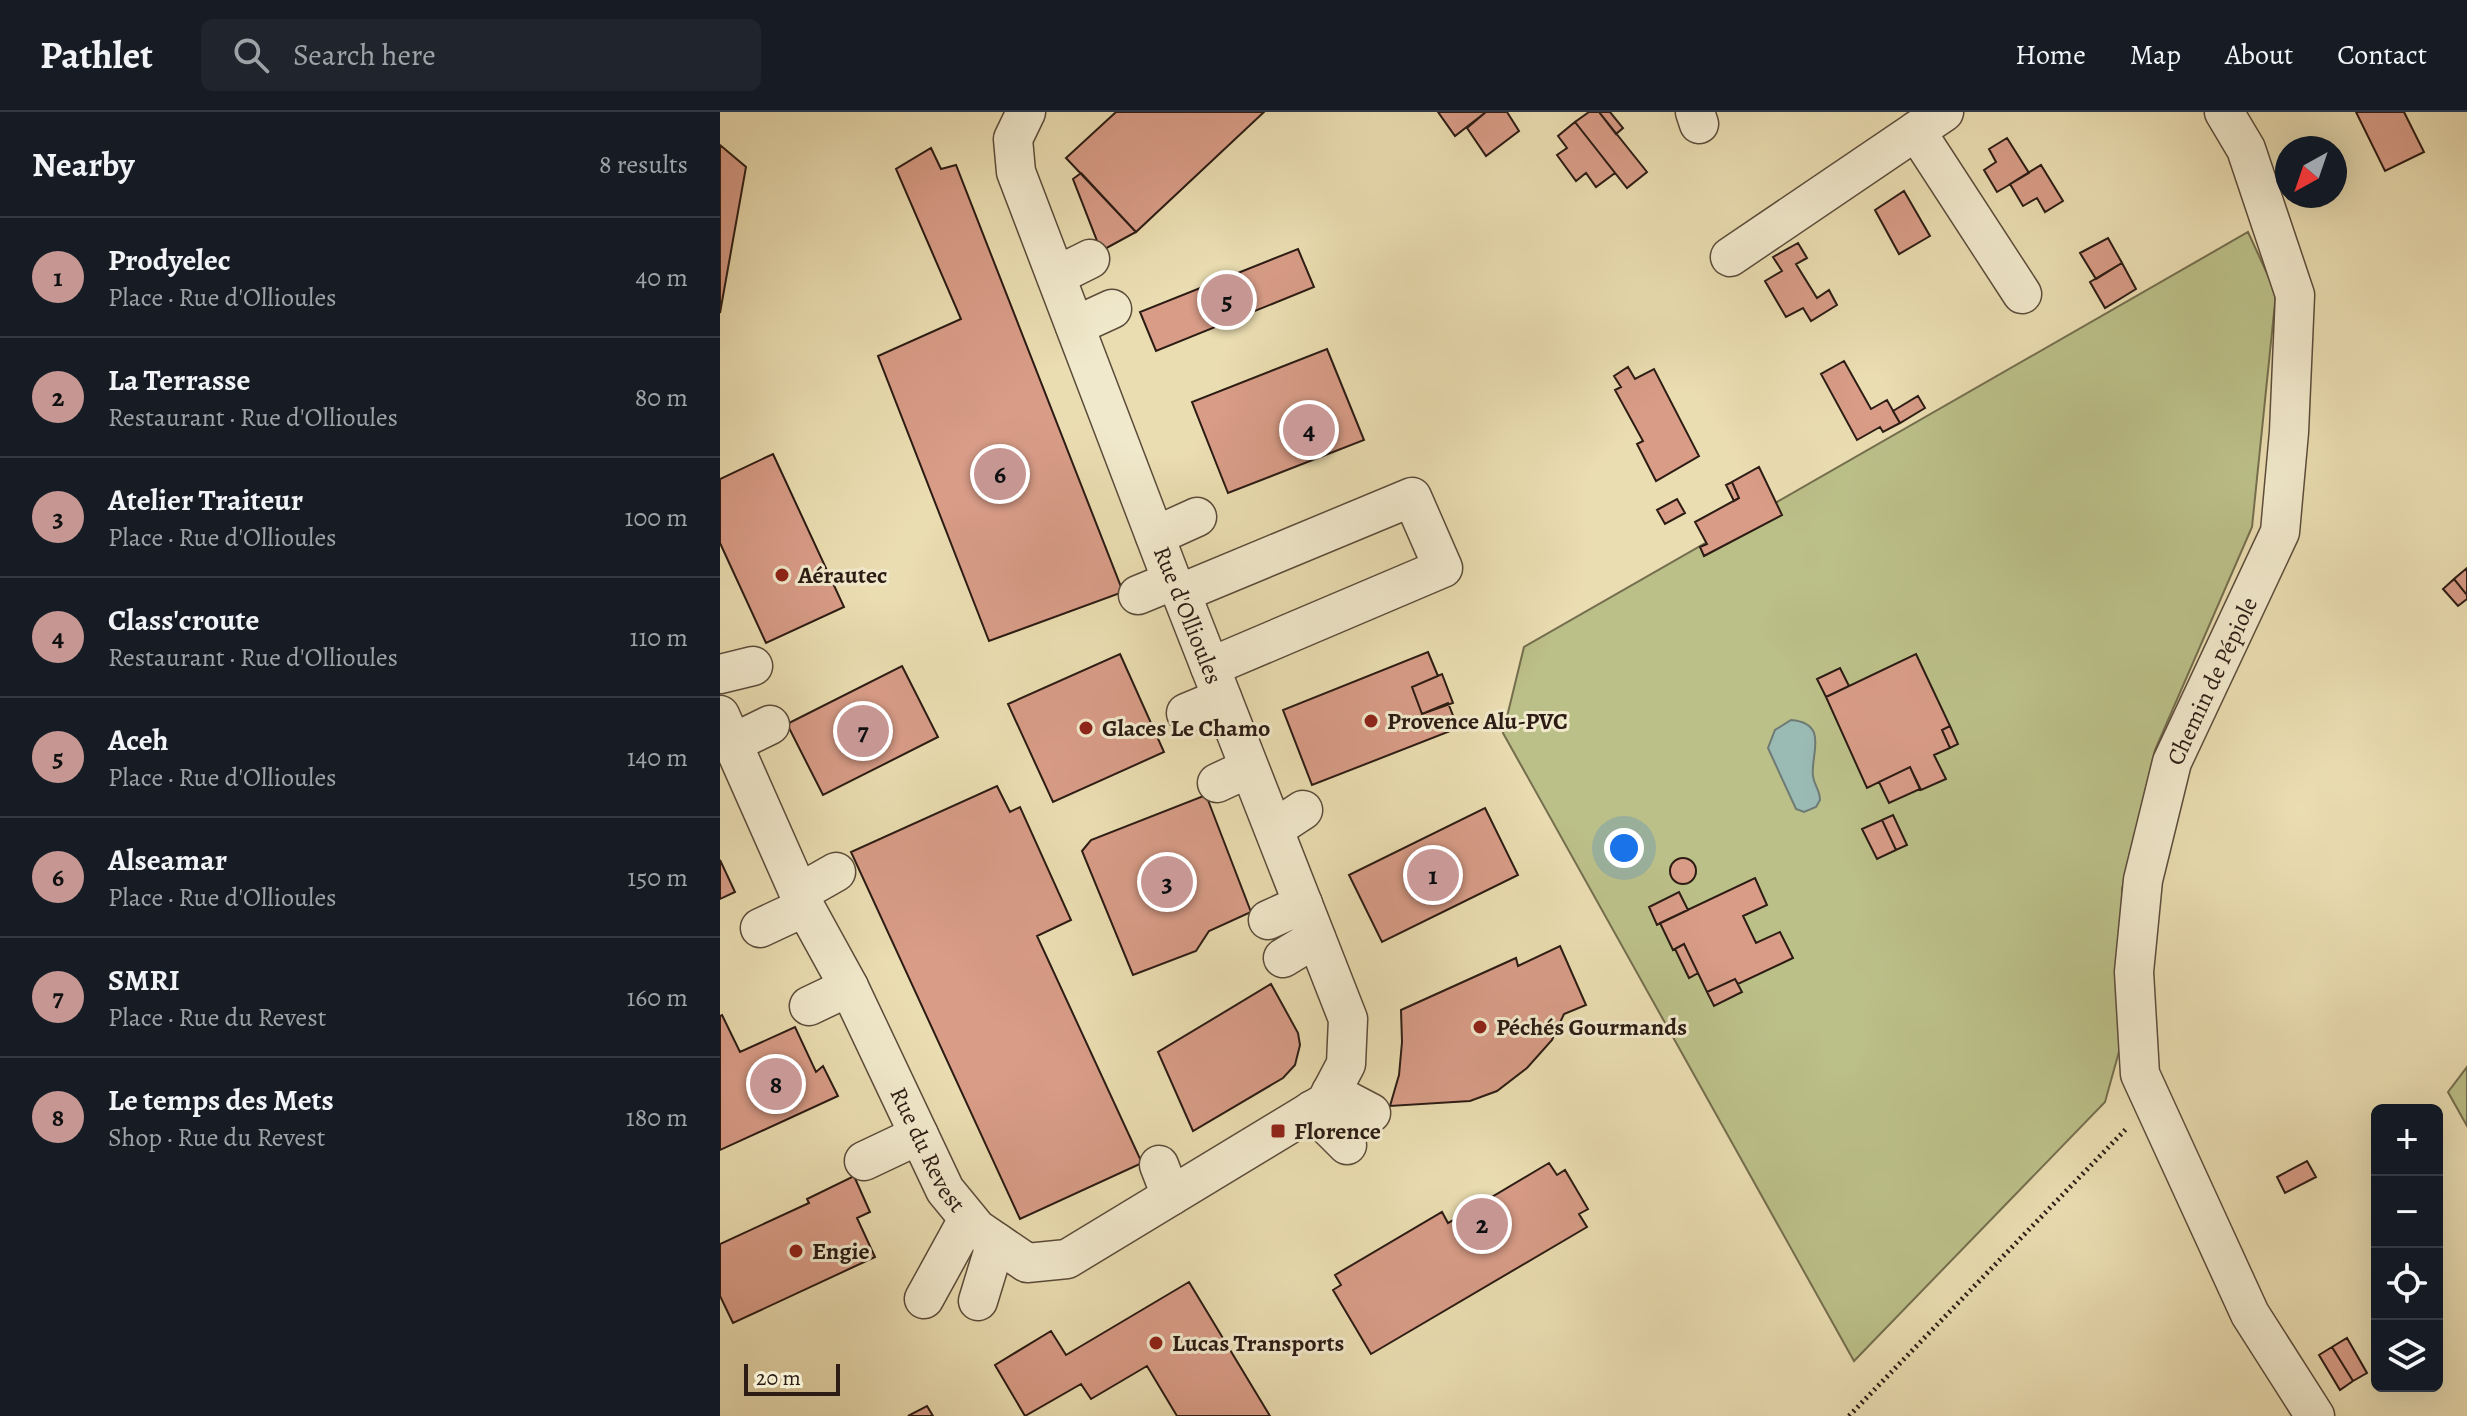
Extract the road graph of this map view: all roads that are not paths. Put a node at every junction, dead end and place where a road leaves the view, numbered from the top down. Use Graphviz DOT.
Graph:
graph roads {
  1 [pos="1026,112"];
  2 [pos="2224,112"];
  3 [pos="1930,121"];
  4 [pos="1730,257"];
  5 [pos="1090,259"];
  6 [pos="1056,276"];
  7 [pos="2022,294"];
  8 [pos="1112,309"];
  9 [pos="1075,326"];
  10 [pos="1197,517"];
  11 [pos="1155,536"];
  12 [pos="1177,587"];
  13 [pos="1138,595"];
  14 [pos="1216,682"];
  15 [pos="1186,713"];
  16 [pos="770,725"];
  17 [pos="727,729"];
  18 [pos="836,872"];
  19 [pos="802,900"];
  20 [pos="1268,920"];
  21 [pos="1309,921"];
  22 [pos="760,928"];
  23 [pos="1283,958"];
  24 [pos="849,987"];
  25 [pos="809,1006"];
  26 [pos="1322,1101"];
  27 [pos="1371,1113"];
  28 [pos="919,1135"];
  29 [pos="1347,1145"];
  30 [pos="864,1161"];
  31 [pos="982,1230"];
  32 [pos="924,1299"];
  33 [pos="978,1301"];
  34 [pos="2315,1416"];
  1 -- 6 [label="street, Rue d'Ollioules"];
  2 -- 34 [label="street, Chemin de Pépiole"];
  3 -- 4 [label="street"];
  3 -- 7 [label="street"];
  5 -- 6 [label="street"];
  6 -- 9 [label="street, Rue d'Ollioules"];
  8 -- 9 [label="street"];
  9 -- 11 [label="street, Rue d'Ollioules"];
  10 -- 11 [label="street"];
  11 -- 12 [label="street, Rue d'Ollioules"];
  12 -- 13 [label="street"];
  12 -- 14 [label="street, Rue d'Ollioules"];
  12 -- 14 [label="street"];
  14 -- 15 [label="street"];
  14 -- 21 [label="street, Rue d'Ollioules"];
  16 -- 17 [label="street"];
  17 -- 19 [label="street, Rue du Revest"];
  18 -- 19 [label="street"];
  19 -- 22 [label="street"];
  19 -- 24 [label="street, Rue du Revest"];
  20 -- 21 [label="street"];
  21 -- 23 [label="street"];
  21 -- 26 [label="street, Rue d'Ollioules"];
  24 -- 25 [label="street"];
  24 -- 28 [label="street, Rue du Revest"];
  26 -- 27 [label="street"];
  26 -- 29 [label="street"];
  26 -- 31 [label="street, Rue du Revest"];
  28 -- 30 [label="street"];
  28 -- 31 [label="street, Rue du Revest"];
  31 -- 32 [label="street"];
  31 -- 33 [label="street"];
}
